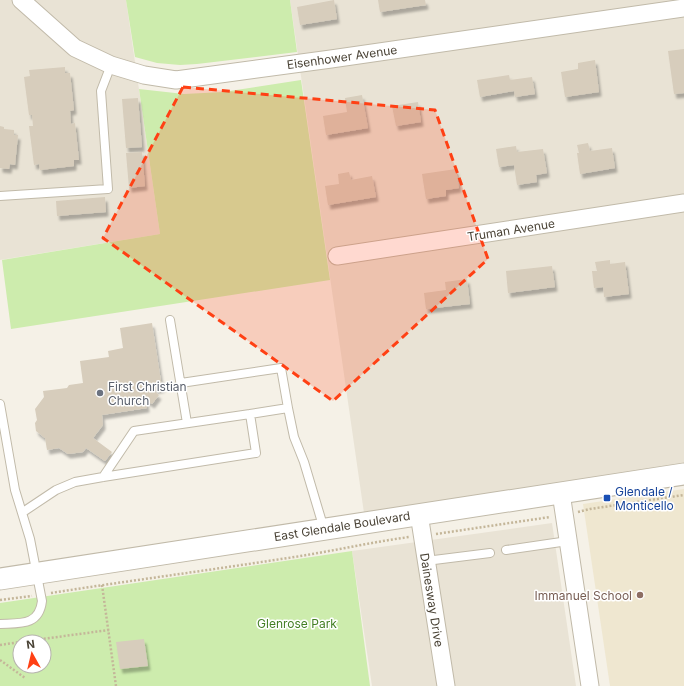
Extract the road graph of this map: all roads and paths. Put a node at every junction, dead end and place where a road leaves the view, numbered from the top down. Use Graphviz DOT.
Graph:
graph roads {
  1 [pos="27,2"];
  2 [pos="684,8"];
  3 [pos="111,65"];
  4 [pos="0,196"];
  5 [pos="684,204"];
  6 [pos="337,256"];
  7 [pos="170,320"];
  8 [pos="181,383"];
  9 [pos="0,404"];
  10 [pos="288,408"];
  11 [pos="250,414"];
  12 [pos="187,423"];
  13 [pos="684,474"];
  14 [pos="103,477"];
  15 [pos="561,493"];
  16 [pos="684,495"];
  17 [pos="23,512"];
  18 [pos="419,514"];
  19 [pos="564,515"];
  20 [pos="324,529"];
  21 [pos="422,536"];
  22 [pos="568,541"];
  23 [pos="506,550"];
  24 [pos="490,552"];
  25 [pos="426,561"];
  26 [pos="37,574"];
  27 [pos="0,579"];
  28 [pos="102,585"];
  29 [pos="41,594"];
  30 [pos="0,600"];
  31 [pos="0,624"];
  32 [pos="109,630"];
  33 [pos="52,638"];
  34 [pos="12,643"];
  35 [pos="0,645"];
  36 [pos="0,660"];
  37 [pos="25,678"];
  38 [pos="116,686"];
  39 [pos="446,686"];
  40 [pos="590,686"];
  1 -- 3 [label="street, Eisenhower Avenue"];
  2 -- 3 [label="street, Eisenhower Avenue"];
  3 -- 4 [label="lane"];
  5 -- 6 [label="street, Truman Avenue"];
  7 -- 8 [label="lane"];
  8 -- 10 [label="lane"];
  8 -- 12 [label="lane"];
  9 -- 17 [label="lane"];
  10 -- 11 [label="lane"];
  10 -- 20 [label="lane"];
  11 -- 12 [label="lane"];
  11 -- 14 [label="lane"];
  12 -- 14 [label="lane"];
  13 -- 15 [label="street, East Glendale Boulevard"];
  14 -- 17 [label="lane"];
  15 -- 18 [label="street, East Glendale Boulevard"];
  15 -- 19 [label="street"];
  16 -- 19 [label="path"];
  17 -- 26 [label="lane"];
  18 -- 20 [label="street, East Glendale Boulevard"];
  18 -- 21 [label="street, Dainesway Drive"];
  19 -- 21 [label="path"];
  19 -- 22 [label="street"];
  20 -- 26 [label="street, East Glendale Boulevard"];
  21 -- 25 [label="street, Dainesway Drive"];
  21 -- 28 [label="path"];
  22 -- 23 [label="lane"];
  22 -- 40 [label="street"];
  24 -- 25 [label="lane"];
  25 -- 39 [label="street, Dainesway Drive"];
  26 -- 27 [label="street, East Glendale Boulevard"];
  26 -- 29 [label="lane"];
  28 -- 29 [label="path"];
  28 -- 32 [label="path"];
  29 -- 30 [label="path"];
  29 -- 31 [label="lane"];
  32 -- 33 [label="path"];
  32 -- 38 [label="path"];
  34 -- 35 [label="path"];
  36 -- 37 [label="path"];
}
